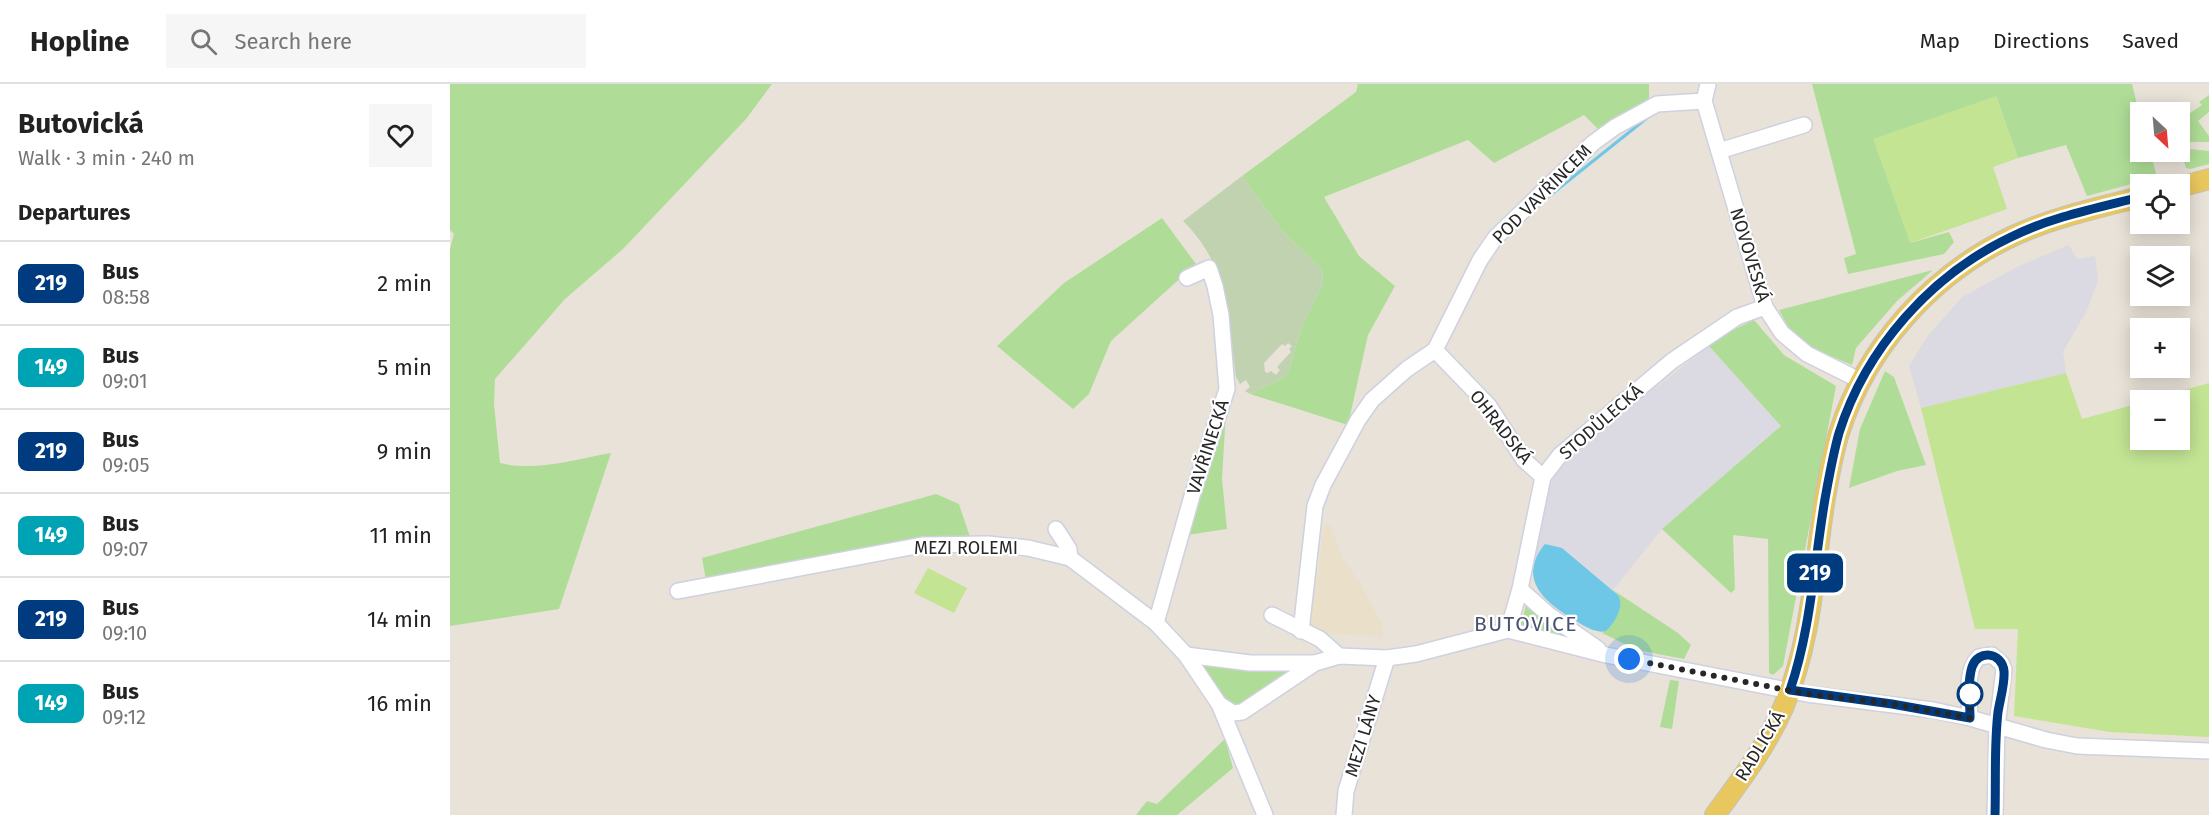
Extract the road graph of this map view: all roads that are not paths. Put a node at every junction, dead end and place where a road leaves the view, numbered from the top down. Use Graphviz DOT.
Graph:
graph roads {
  1 [pos="1708,84"];
  2 [pos="1704,101"];
  3 [pos="1804,125"];
  4 [pos="1719,151"];
  5 [pos="2209,179"];
  6 [pos="2190,184"];
  7 [pos="2130,200"];
  8 [pos="1187,278"];
  9 [pos="1765,307"];
  10 [pos="1435,350"];
  11 [pos="1861,381"];
  12 [pos="1543,477"];
  13 [pos="1056,529"];
  14 [pos="1070,558"];
  15 [pos="1520,589"];
  16 [pos="678,591"];
  17 [pos="1272,615"];
  18 [pos="1156,623"];
  19 [pos="1508,630"];
  20 [pos="1301,632"];
  21 [pos="1186,655"];
  22 [pos="1605,655"];
  23 [pos="1339,656"];
  24 [pos="1387,658"];
  25 [pos="1315,663"];
  26 [pos="1790,690"];
  27 [pos="1219,704"];
  28 [pos="1970,718"];
  29 [pos="1997,727"];
  30 [pos="2209,751"];
  31 [pos="1265,815"];
  32 [pos="1344,815"];
  33 [pos="1715,815"];
  34 [pos="1995,815"];
  1 -- 2 [label="street, NOVOVESKÁ"];
  2 -- 4 [label="street, NOVOVESKÁ"];
  2 -- 10 [label="street, POD VAVŘINCEM"];
  3 -- 4 [label="street"];
  4 -- 9 [label="street, NOVOVESKÁ"];
  5 -- 6 [label="main road"];
  7 -- 11 [label="main road, RADLICKÁ"];
  8 -- 18 [label="street, VAVŘINECKÁ"];
  9 -- 11 [label="street, NOVOVESKÁ"];
  9 -- 12 [label="street, STODŮLECKÁ"];
  10 -- 12 [label="street, OHRADSKÁ"];
  10 -- 20 [label="street, POD VAVŘINCEM"];
  11 -- 26 [label="main road, RADLICKÁ"];
  12 -- 15 [label="street, STODŮLECKÁ"];
  13 -- 14 [label="street"];
  14 -- 16 [label="street, MEZI ROLEMI"];
  14 -- 18 [label="street, MEZI ROLEMI"];
  15 -- 19 [label="street, STODŮLECKÁ"];
  15 -- 22 [label="street"];
  17 -- 20 [label="street"];
  18 -- 21 [label="street, MEZI ROLEMI"];
  19 -- 22 [label="street"];
  19 -- 24 [label="street"];
  20 -- 23 [label="street"];
  21 -- 25 [label="street"];
  21 -- 27 [label="street, MEZI ROLEMI"];
  22 -- 26 [label="street"];
  23 -- 24 [label="street"];
  23 -- 25 [label="street"];
  24 -- 32 [label="street, MEZI LÁNY"];
  25 -- 27 [label="street"];
  26 -- 28 [label="street"];
  26 -- 33 [label="main road, RADLICKÁ"];
  27 -- 31 [label="street, MEZI ROLEMI"];
  28 -- 29 [label="street"];
  28 -- 29 [label="street"];
  29 -- 30 [label="street"];
  29 -- 34 [label="street"];
}
